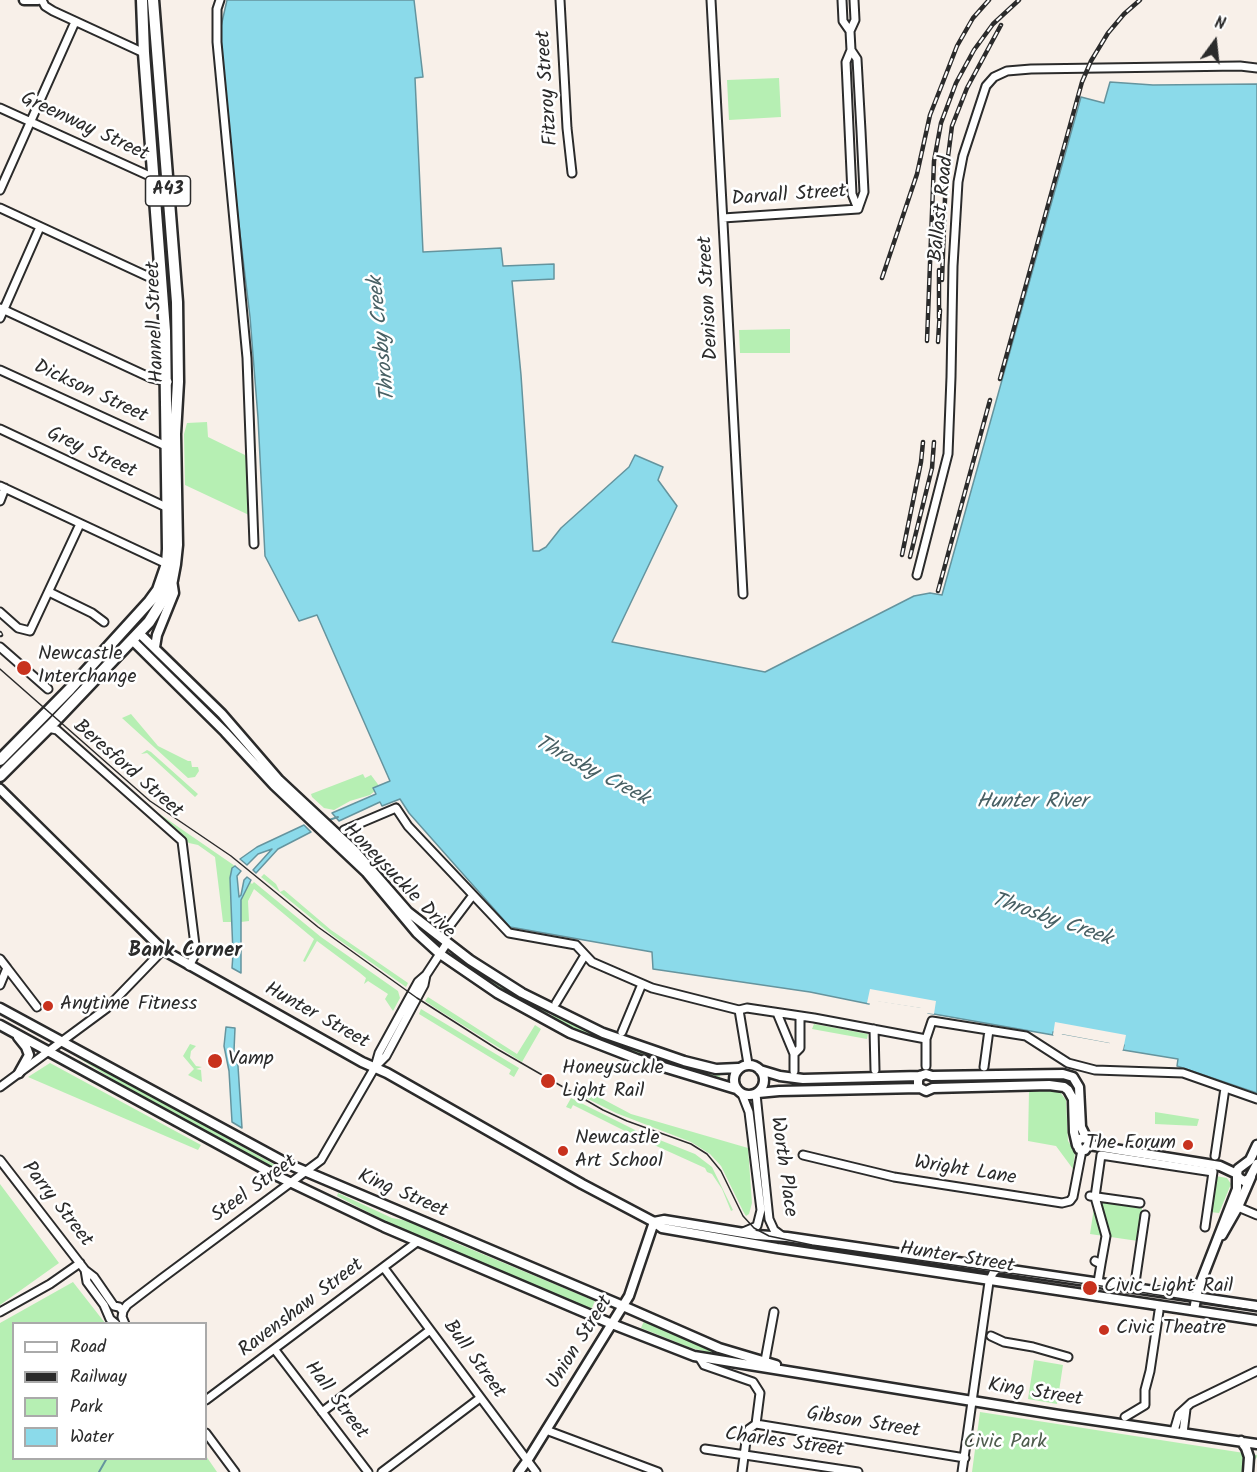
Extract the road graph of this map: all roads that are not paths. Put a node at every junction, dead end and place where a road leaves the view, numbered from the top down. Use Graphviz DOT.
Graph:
graph roads {
  1 [pos="24,0"];
  2 [pos="40,0"];
  3 [pos="142,0"];
  4 [pos="153,0"];
  5 [pos="220,0"];
  6 [pos="560,0"];
  7 [pos="711,0"];
  8 [pos="842,0"];
  9 [pos="854,0"];
  10 [pos="75,22"];
  11 [pos="850,31"];
  12 [pos="851,50"];
  13 [pos="144,53"];
  14 [pos="1257,68"];
  15 [pos="0,108"];
  16 [pos="30,121"];
  17 [pos="848,125"];
  18 [pos="861,125"];
  19 [pos="572,173"];
  20 [pos="154,178"];
  21 [pos="0,190"];
  22 [pos="0,208"];
  23 [pos="858,209"];
  24 [pos="723,218"];
  25 [pos="40,227"];
  26 [pos="162,283"];
  27 [pos="2,309"];
  28 [pos="0,318"];
  29 [pos="0,370"];
  30 [pos="166,382"];
  31 [pos="178,382"];
  32 [pos="0,429"];
  33 [pos="166,446"];
  34 [pos="3,487"];
  35 [pos="0,501"];
  36 [pos="168,508"];
  37 [pos="81,524"];
  38 [pos="254,544"];
  39 [pos="166,564"];
  40 [pos="917,575"];
  41 [pos="172,579"];
  42 [pos="49,592"];
  43 [pos="743,594"];
  44 [pos="0,612"];
  45 [pos="104,622"];
  46 [pos="126,627"];
  47 [pos="135,637"];
  48 [pos="0,647"];
  49 [pos="156,647"];
  50 [pos="48,689"];
  51 [pos="48,728"];
  52 [pos="0,760"];
  53 [pos="0,776"];
  54 [pos="0,789"];
  55 [pos="315,817"];
  56 [pos="328,829"];
  57 [pos="344,830"];
  58 [pos="473,895"];
  59 [pos="445,932"];
  60 [pos="447,944"];
  61 [pos="162,950"];
  62 [pos="440,954"];
  63 [pos="585,955"];
  64 [pos="0,959"];
  65 [pos="189,966"];
  66 [pos="7,968"];
  67 [pos="642,984"];
  68 [pos="0,985"];
  69 [pos="556,1003"];
  70 [pos="37,1007"];
  71 [pos="0,1008"];
  72 [pos="738,1010"];
  73 [pos="777,1013"];
  74 [pos="800,1016"];
  75 [pos="0,1025"];
  76 [pos="874,1029"];
  77 [pos="989,1030"];
  78 [pos="12,1032"];
  79 [pos="622,1032"];
  80 [pos="926,1039"];
  81 [pos="63,1041"];
  82 [pos="49,1051"];
  83 [pos="794,1054"];
  84 [pos="748,1064"];
  85 [pos="926,1065"];
  86 [pos="375,1067"];
  87 [pos="984,1067"];
  88 [pos="738,1068"];
  89 [pos="760,1070"];
  90 [pos="875,1070"];
  91 [pos="794,1071"];
  92 [pos="20,1073"];
  93 [pos="920,1076"];
  94 [pos="932,1076"];
  95 [pos="0,1087"];
  96 [pos="920,1088"];
  97 [pos="933,1088"];
  98 [pos="1225,1088"];
  99 [pos="739,1091"];
  100 [pos="757,1094"];
  101 [pos="1257,1099"];
  102 [pos="1083,1145"];
  103 [pos="1257,1145"];
  104 [pos="803,1155"];
  105 [pos="0,1160"];
  106 [pos="1215,1160"];
  107 [pos="1257,1164"];
  108 [pos="1243,1166"];
  109 [pos="306,1172"];
  110 [pos="1237,1175"];
  111 [pos="1251,1176"];
  112 [pos="293,1183"];
  113 [pos="1092,1196"];
  114 [pos="1140,1203"];
  115 [pos="1235,1205"];
  116 [pos="1145,1215"];
  117 [pos="1257,1215"];
  118 [pos="654,1222"];
  119 [pos="1205,1227"];
  120 [pos="735,1232"];
  121 [pos="787,1237"];
  122 [pos="417,1242"];
  123 [pos="82,1267"];
  124 [pos="384,1268"];
  125 [pos="998,1268"];
  126 [pos="990,1280"];
  127 [pos="1098,1282"];
  128 [pos="1135,1283"];
  129 [pos="1196,1297"];
  130 [pos="623,1306"];
  131 [pos="1257,1306"];
  132 [pos="112,1309"];
  133 [pos="1194,1310"];
  134 [pos="1159,1311"];
  135 [pos="0,1312"];
  136 [pos="774,1312"];
  137 [pos="123,1317"];
  138 [pos="1257,1320"];
  139 [pos="115,1322"];
  140 [pos="612,1324"];
  141 [pos="430,1330"];
  142 [pos="991,1336"];
  143 [pos="275,1350"];
  144 [pos="699,1357"];
  145 [pos="1068,1357"];
  146 [pos="765,1361"];
  147 [pos="1257,1371"];
  148 [pos="808,1375"];
  149 [pos="480,1398"];
  150 [pos="207,1399"];
  151 [pos="972,1401"];
  152 [pos="322,1412"];
  153 [pos="1125,1417"];
  154 [pos="756,1424"];
  155 [pos="546,1430"];
  156 [pos="1179,1432"];
  157 [pos="207,1434"];
  158 [pos="1241,1441"];
  159 [pos="1257,1444"];
  160 [pos="705,1449"];
  161 [pos="744,1455"];
  162 [pos="964,1458"];
  163 [pos="528,1461"];
  164 [pos="235,1472"];
  165 [pos="368,1472"];
  166 [pos="382,1472"];
  167 [pos="519,1472"];
  168 [pos="536,1472"];
  169 [pos="658,1472"];
  170 [pos="742,1472"];
  171 [pos="858,1472"];
  172 [pos="962,1472"];
  173 [pos="1248,1472"];
  1 -- 2 [label="main road"];
  2 -- 10 [label="street"];
  3 -- 13 [label="highway, Hannell Street / A43"];
  4 -- 31 [label="highway, Hannell Street / A43"];
  5 -- 38 [label="street"];
  6 -- 19 [label="street, Fitzroy Street"];
  7 -- 24 [label="street, Denison Street"];
  8 -- 11 [label="street"];
  9 -- 11 [label="street"];
  10 -- 13 [label="street"];
  10 -- 16 [label="street"];
  11 -- 12 [label="street"];
  12 -- 17 [label="street"];
  12 -- 18 [label="street"];
  13 -- 20 [label="highway, Hannell Street / A43"];
  14 -- 40 [label="street, Ballast Road"];
  15 -- 16 [label="street, Greenway Street"];
  16 -- 20 [label="street, Greenway Street"];
  16 -- 21 [label="street"];
  17 -- 18 [label="street"];
  17 -- 23 [label="street"];
  18 -- 23 [label="street"];
  20 -- 26 [label="highway, Hannell Street / A43"];
  22 -- 25 [label="street"];
  23 -- 24 [label="street, Darvall Street"];
  24 -- 43 [label="street, Denison Street"];
  25 -- 26 [label="street"];
  25 -- 27 [label="street"];
  26 -- 30 [label="highway, Hannell Street / A43"];
  27 -- 28 [label="street"];
  27 -- 30 [label="street"];
  29 -- 33 [label="street, Dickson Street"];
  30 -- 31 [label="street"];
  30 -- 33 [label="highway, Hannell Street / A43"];
  31 -- 41 [label="highway, Hannell Street / A43"];
  32 -- 36 [label="street, Grey Street"];
  33 -- 36 [label="highway, Hannell Street / A43"];
  34 -- 35 [label="street"];
  34 -- 37 [label="street"];
  36 -- 39 [label="highway, Hannell Street / A43"];
  37 -- 39 [label="street"];
  37 -- 42 [label="street"];
  39 -- 46 [label="highway, Hannell Street / A43"];
  41 -- 47 [label="highway, Hannell Street / A43"];
  41 -- 49 [label="main road"];
  42 -- 44 [label="street"];
  42 -- 45 [label="street"];
  46 -- 47 [label="highway, Honeysuckle Drive"];
  46 -- 52 [label="highway, A43"];
  47 -- 49 [label="main road, Honeysuckle Drive"];
  47 -- 51 [label="highway, A43"];
  47 -- 55 [label="main road, Honeysuckle Drive"];
  48 -- 50 [label="street"];
  49 -- 55 [label="main road, Honeysuckle Drive"];
  51 -- 53 [label="highway, A43"];
  51 -- 65 [label="street, Beresford Street"];
  54 -- 61 [label="main road, Hunter Street"];
  55 -- 56 [label="main road, Honeysuckle Drive"];
  56 -- 60 [label="main road, Honeysuckle Drive"];
  56 -- 62 [label="main road, Honeysuckle Drive"];
  57 -- 58 [label="street"];
  58 -- 59 [label="street"];
  58 -- 63 [label="street"];
  60 -- 62 [label="street, Steel Street"];
  60 -- 88 [label="main road, Honeysuckle Drive"];
  61 -- 65 [label="main road, Hunter Street"];
  61 -- 81 [label="street"];
  62 -- 86 [label="street, Steel Street"];
  62 -- 99 [label="main road, Honeysuckle Drive"];
  63 -- 67 [label="street"];
  63 -- 69 [label="street"];
  64 -- 66 [label="street"];
  65 -- 86 [label="main road, Hunter Street"];
  66 -- 68 [label="street"];
  66 -- 70 [label="street"];
  67 -- 72 [label="street"];
  67 -- 79 [label="street"];
  71 -- 81 [label="main road, King Street"];
  72 -- 73 [label="street"];
  72 -- 84 [label="street"];
  73 -- 74 [label="street"];
  73 -- 83 [label="street"];
  74 -- 76 [label="street"];
  74 -- 83 [label="street"];
  75 -- 78 [label="main road, King Street"];
  76 -- 80 [label="street"];
  76 -- 90 [label="street"];
  77 -- 80 [label="street"];
  77 -- 87 [label="street"];
  77 -- 98 [label="street"];
  78 -- 82 [label="main road, King Street"];
  78 -- 92 [label="main road"];
  80 -- 85 [label="street"];
  81 -- 82 [label="street"];
  81 -- 109 [label="main road, King Street"];
  82 -- 92 [label="street"];
  82 -- 112 [label="main road, King Street"];
  83 -- 91 [label="street"];
  84 -- 88 [label="main road"];
  84 -- 89 [label="main road"];
  86 -- 109 [label="street, Steel Street"];
  86 -- 118 [label="main road, Hunter Street"];
  88 -- 99 [label="main road"];
  89 -- 93 [label="main road"];
  89 -- 100 [label="main road"];
  92 -- 95 [label="street"];
  93 -- 94 [label="main road"];
  93 -- 96 [label="main road"];
  94 -- 97 [label="main road"];
  94 -- 102 [label="main road"];
  96 -- 97 [label="main road"];
  96 -- 100 [label="main road"];
  97 -- 102 [label="main road"];
  98 -- 101 [label="street"];
  98 -- 106 [label="street"];
  99 -- 100 [label="main road"];
  99 -- 120 [label="street, Worth Place"];
  100 -- 121 [label="street, Worth Place"];
  102 -- 104 [label="street, Wright Lane"];
  102 -- 106 [label="main road"];
  103 -- 108 [label="main road"];
  105 -- 123 [label="street, Parry Street"];
  106 -- 108 [label="main road"];
  106 -- 110 [label="main road"];
  107 -- 111 [label="main road"];
  108 -- 110 [label="main road"];
  108 -- 111 [label="main road"];
  109 -- 112 [label="street, Steel Street"];
  109 -- 130 [label="main road, King Street"];
  110 -- 111 [label="main road"];
  110 -- 115 [label="main road"];
  111 -- 115 [label="main road"];
  112 -- 122 [label="main road, King Street"];
  112 -- 137 [label="street, Steel Street"];
  113 -- 114 [label="street"];
  113 -- 119 [label="street"];
  113 -- 127 [label="street"];
  115 -- 117 [label="street"];
  115 -- 129 [label="main road"];
  116 -- 128 [label="street"];
  118 -- 120 [label="main road, Hunter Street"];
  118 -- 126 [label="main road, Hunter Street"];
  118 -- 130 [label="main road, Union Street"];
  120 -- 121 [label="main road, Hunter Street"];
  121 -- 125 [label="main road, Hunter Street"];
  122 -- 124 [label="street, Ravenshaw Street"];
  122 -- 140 [label="main road, King Street"];
  123 -- 132 [label="street, Parry Street"];
  123 -- 135 [label="street"];
  124 -- 141 [label="street, Bull Street"];
  124 -- 143 [label="street, Ravenshaw Street"];
  125 -- 126 [label="street"];
  125 -- 127 [label="main road, Hunter Street"];
  126 -- 133 [label="main road, Hunter Street"];
  126 -- 151 [label="street"];
  127 -- 129 [label="main road, Hunter Street"];
  129 -- 131 [label="main road, Hunter Street"];
  129 -- 133 [label="main road"];
  130 -- 140 [label="main road, Union Street"];
  130 -- 146 [label="main road, King Street"];
  132 -- 137 [label="street, Parry Street"];
  132 -- 139 [label="street, Parry Street"];
  133 -- 138 [label="main road, Hunter Street"];
  134 -- 153 [label="street"];
  136 -- 146 [label="street"];
  137 -- 139 [label="street, Parry Street"];
  140 -- 144 [label="main road, King Street"];
  140 -- 155 [label="main road, Union Street"];
  141 -- 149 [label="street, Bull Street"];
  141 -- 152 [label="street"];
  142 -- 145 [label="street"];
  143 -- 150 [label="street, Ravenshaw Street"];
  143 -- 152 [label="street, Hall Street"];
  144 -- 148 [label="main road, King Street"];
  144 -- 154 [label="street"];
  146 -- 148 [label="main road, King Street"];
  147 -- 156 [label="street"];
  148 -- 151 [label="main road, King Street"];
  149 -- 163 [label="street, Bull Street"];
  149 -- 166 [label="street"];
  151 -- 156 [label="main road, King Street"];
  151 -- 162 [label="street"];
  152 -- 165 [label="street, Hall Street"];
  154 -- 161 [label="street"];
  154 -- 162 [label="street, Gibson Street"];
  155 -- 163 [label="main road, Union Street"];
  155 -- 169 [label="street"];
  156 -- 158 [label="main road, King Street"];
  157 -- 164 [label="street"];
  158 -- 159 [label="main road, King Street"];
  158 -- 173 [label="main road"];
  160 -- 161 [label="street, Charles Street"];
  161 -- 170 [label="street"];
  161 -- 171 [label="street, Charles Street"];
  162 -- 172 [label="street"];
  163 -- 167 [label="main road, Union Street"];
  163 -- 168 [label="street, Bull Street"];
}
